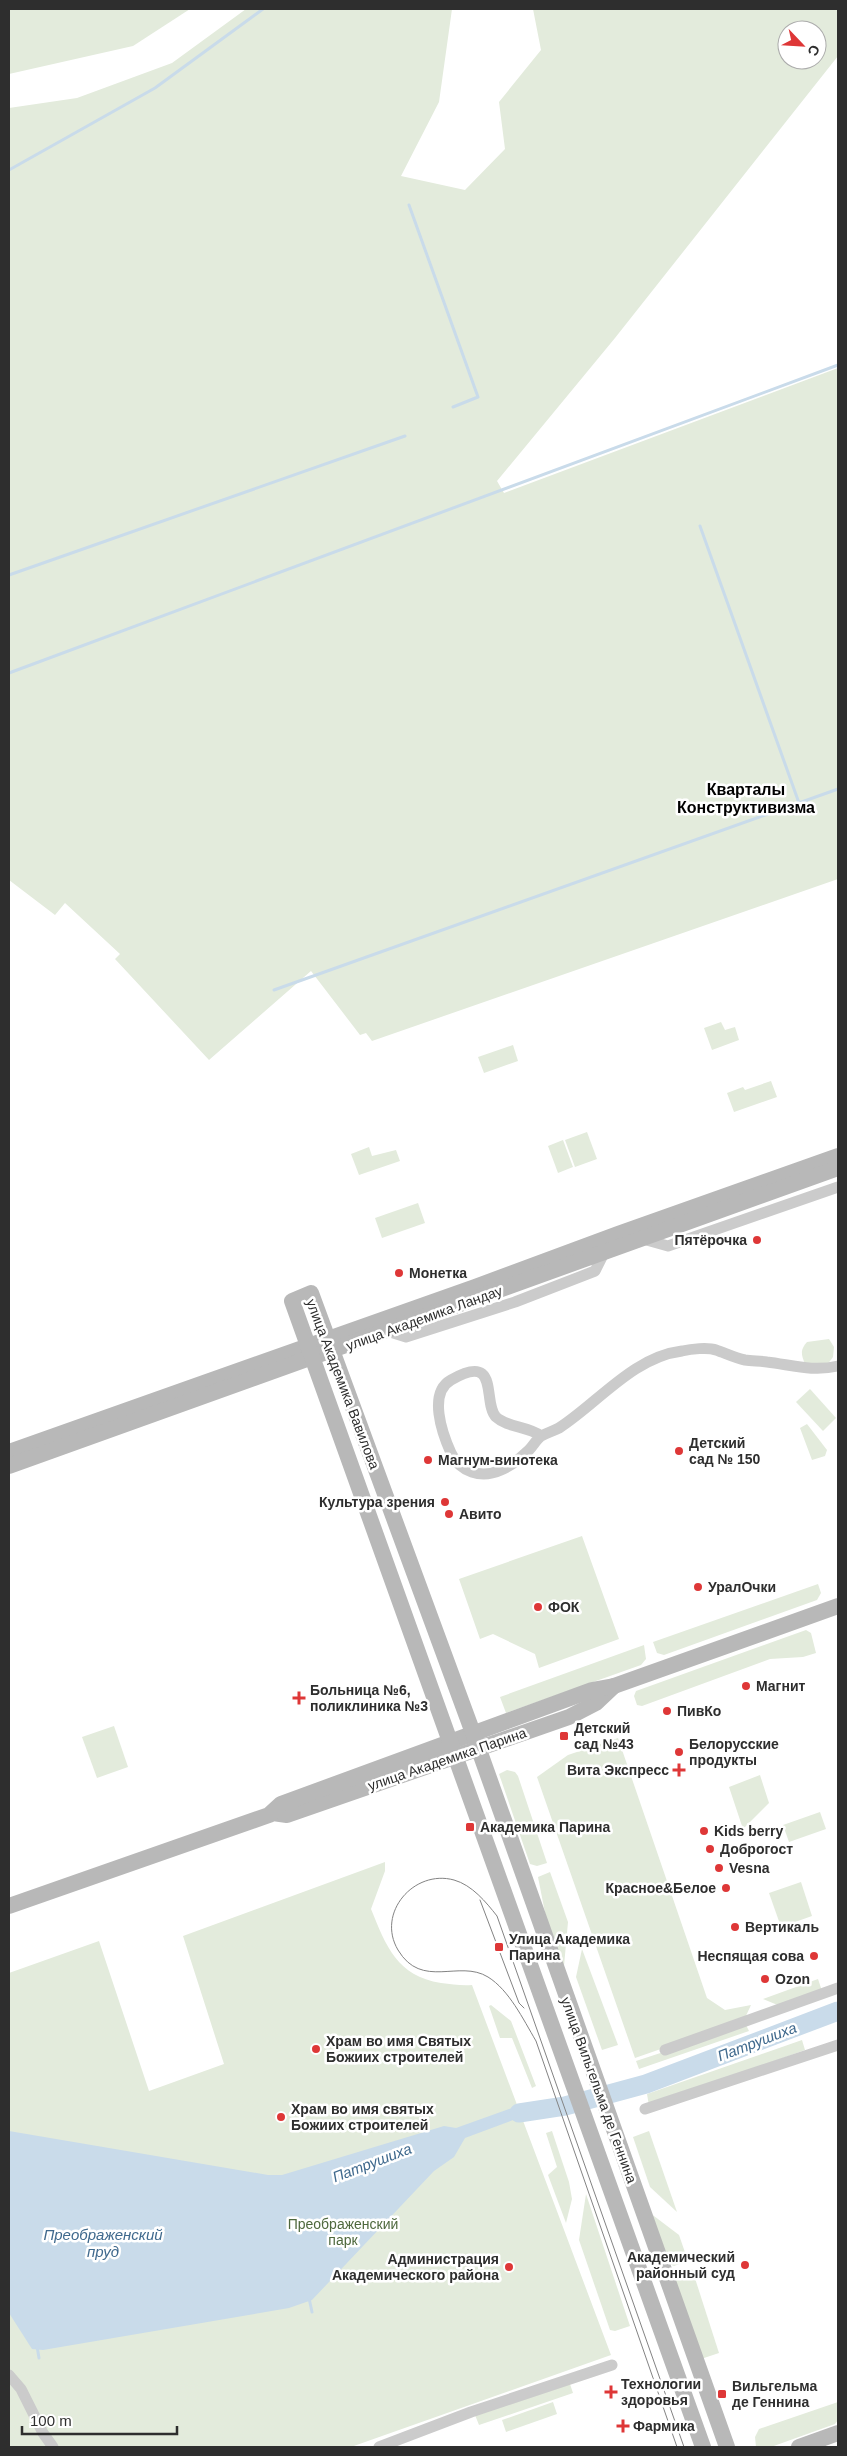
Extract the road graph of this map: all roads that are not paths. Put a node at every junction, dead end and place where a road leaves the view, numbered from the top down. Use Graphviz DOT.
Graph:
graph roads {
  1 [pos="838,1156"];
  2 [pos="838,1168"];
  3 [pos="838,1187"];
  4 [pos="643,1239"];
  5 [pos="330,1345"];
  6 [pos="310,1352"];
  7 [pos="838,1366"];
  8 [pos="541,1436"];
  9 [pos="9,1452"];
  10 [pos="9,1466"];
  11 [pos="838,1606"];
  12 [pos="614,1686"];
  13 [pos="473,1733"];
  14 [pos="451,1741"];
  15 [pos="478,1749"];
  16 [pos="456,1756"];
  17 [pos="273,1813"];
  18 [pos="9,1906"];
  19 [pos="838,1988"];
  20 [pos="838,2045"];
  21 [pos="665,2050"];
  22 [pos="645,2109"];
  23 [pos="612,2365"];
  24 [pos="9,2375"];
  25 [pos="838,2432"];
  26 [pos="53,2447"];
  27 [pos="379,2447"];
  28 [pos="703,2447"];
  29 [pos="727,2447"];
  30 [pos="798,2447"];
  1 -- 5 [label="street, улица Академика Ландау"];
  2 -- 4 [label="street, улица Академика Ландау"];
  3 -- 4 [label="street"];
  4 -- 5 [label="street, улица Академика Ландау"];
  5 -- 6 [label="street, улица Академика Ландау"];
  5 -- 6 [label="street, улица Академика Вавилова"];
  5 -- 13 [label="street, улица Академика Вавилова"];
  6 -- 9 [label="street, улица Академика Ландау"];
  6 -- 10 [label="street, улица Академика Ландау"];
  6 -- 14 [label="street, улица Академика Вавилова"];
  7 -- 8 [label="street"];
  8 -- 8 [label="street"];
  11 -- 12 [label="street, улица Академика Парина"];
  12 -- 13 [label="street, улица Академика Парина"];
  12 -- 15 [label="street, улица Академика Парина"];
  13 -- 14 [label="street, улица Академика Парина"];
  13 -- 15 [label="street, улица Вильгельма де Геннина"];
  14 -- 16 [label="street, улица Вильгельма де Геннина"];
  14 -- 17 [label="street, улица Академика Парина"];
  15 -- 16 [label="street, улица Академика Парина"];
  15 -- 29 [label="street, улица Вильгельма де Геннина"];
  16 -- 17 [label="street, улица Академика Парина"];
  16 -- 28 [label="street, улица Вильгельма де Геннина"];
  17 -- 18 [label="street, улица Академика Парина"];
  19 -- 21 [label="street"];
  20 -- 22 [label="street"];
  23 -- 27 [label="street"];
  24 -- 26 [label="street"];
  25 -- 30 [label="street"];
}
